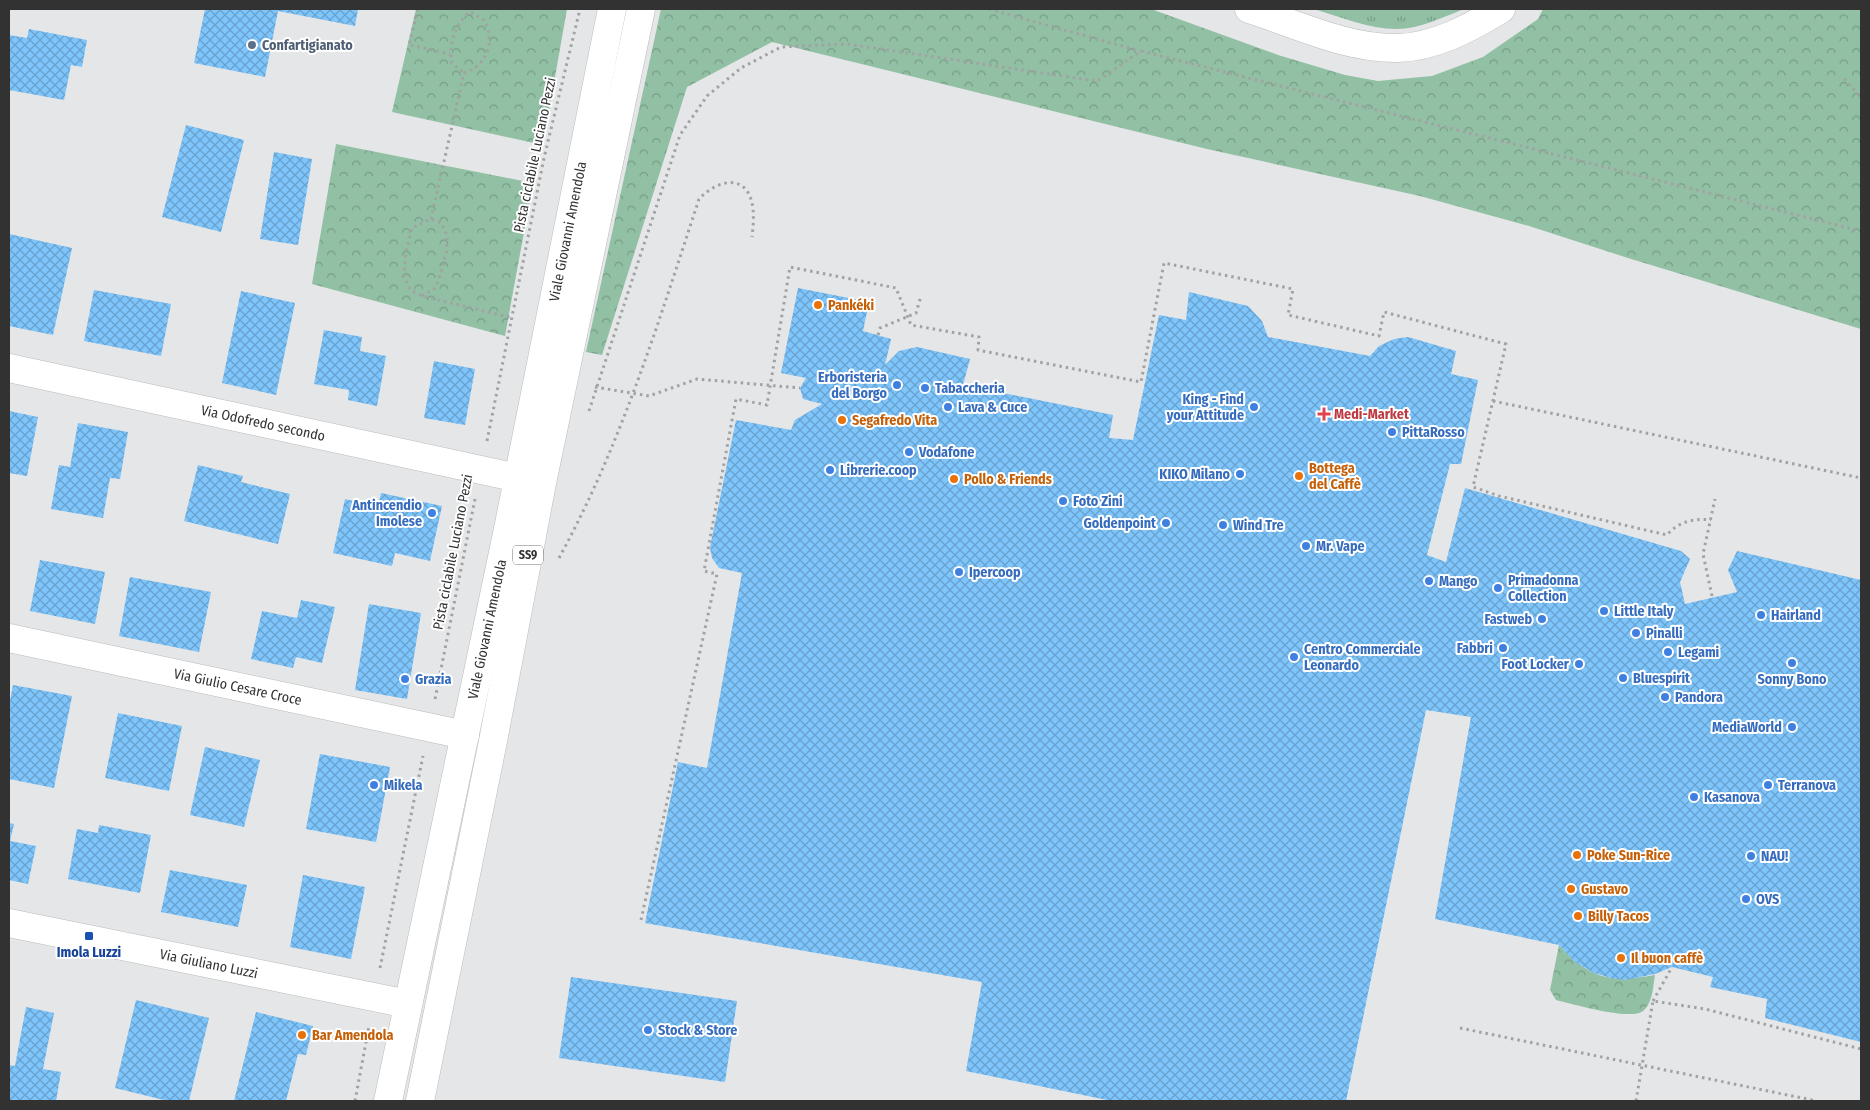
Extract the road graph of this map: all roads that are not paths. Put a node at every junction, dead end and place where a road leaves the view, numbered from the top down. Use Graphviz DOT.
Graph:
graph roads {
  1 [pos="612,9"];
  2 [pos="641,9"];
  3 [pos="1249,9"];
  4 [pos="1501,9"];
  5 [pos="9,368"];
  6 [pos="551,380"];
  7 [pos="518,478"];
  8 [pos="9,638"];
  9 [pos="465,735"];
  10 [pos="9,923"];
  11 [pos="408,1004"];
  12 [pos="388,1101"];
  13 [pos="420,1101"];
  1 -- 6 [label="main road, Viale Giovanni Amendola / SS9"];
  2 -- 6 [label="main road, Viale Giovanni Amendola / SS9"];
  3 -- 4 [label="main road"];
  5 -- 7 [label="main road, Via Odofredo secondo"];
  6 -- 7 [label="main road, Viale Giovanni Amendola / SS9"];
  6 -- 13 [label="main road, Viale Giovanni Amendola / SS9"];
  7 -- 9 [label="main road, Viale Giovanni Amendola / SS9"];
  8 -- 9 [label="main road, Via Giulio Cesare Croce"];
  9 -- 11 [label="main road, Viale Giovanni Amendola / SS9"];
  10 -- 11 [label="main road, Via Giuliano Luzzi"];
  11 -- 12 [label="main road, Viale Giovanni Amendola / SS9"];
}
